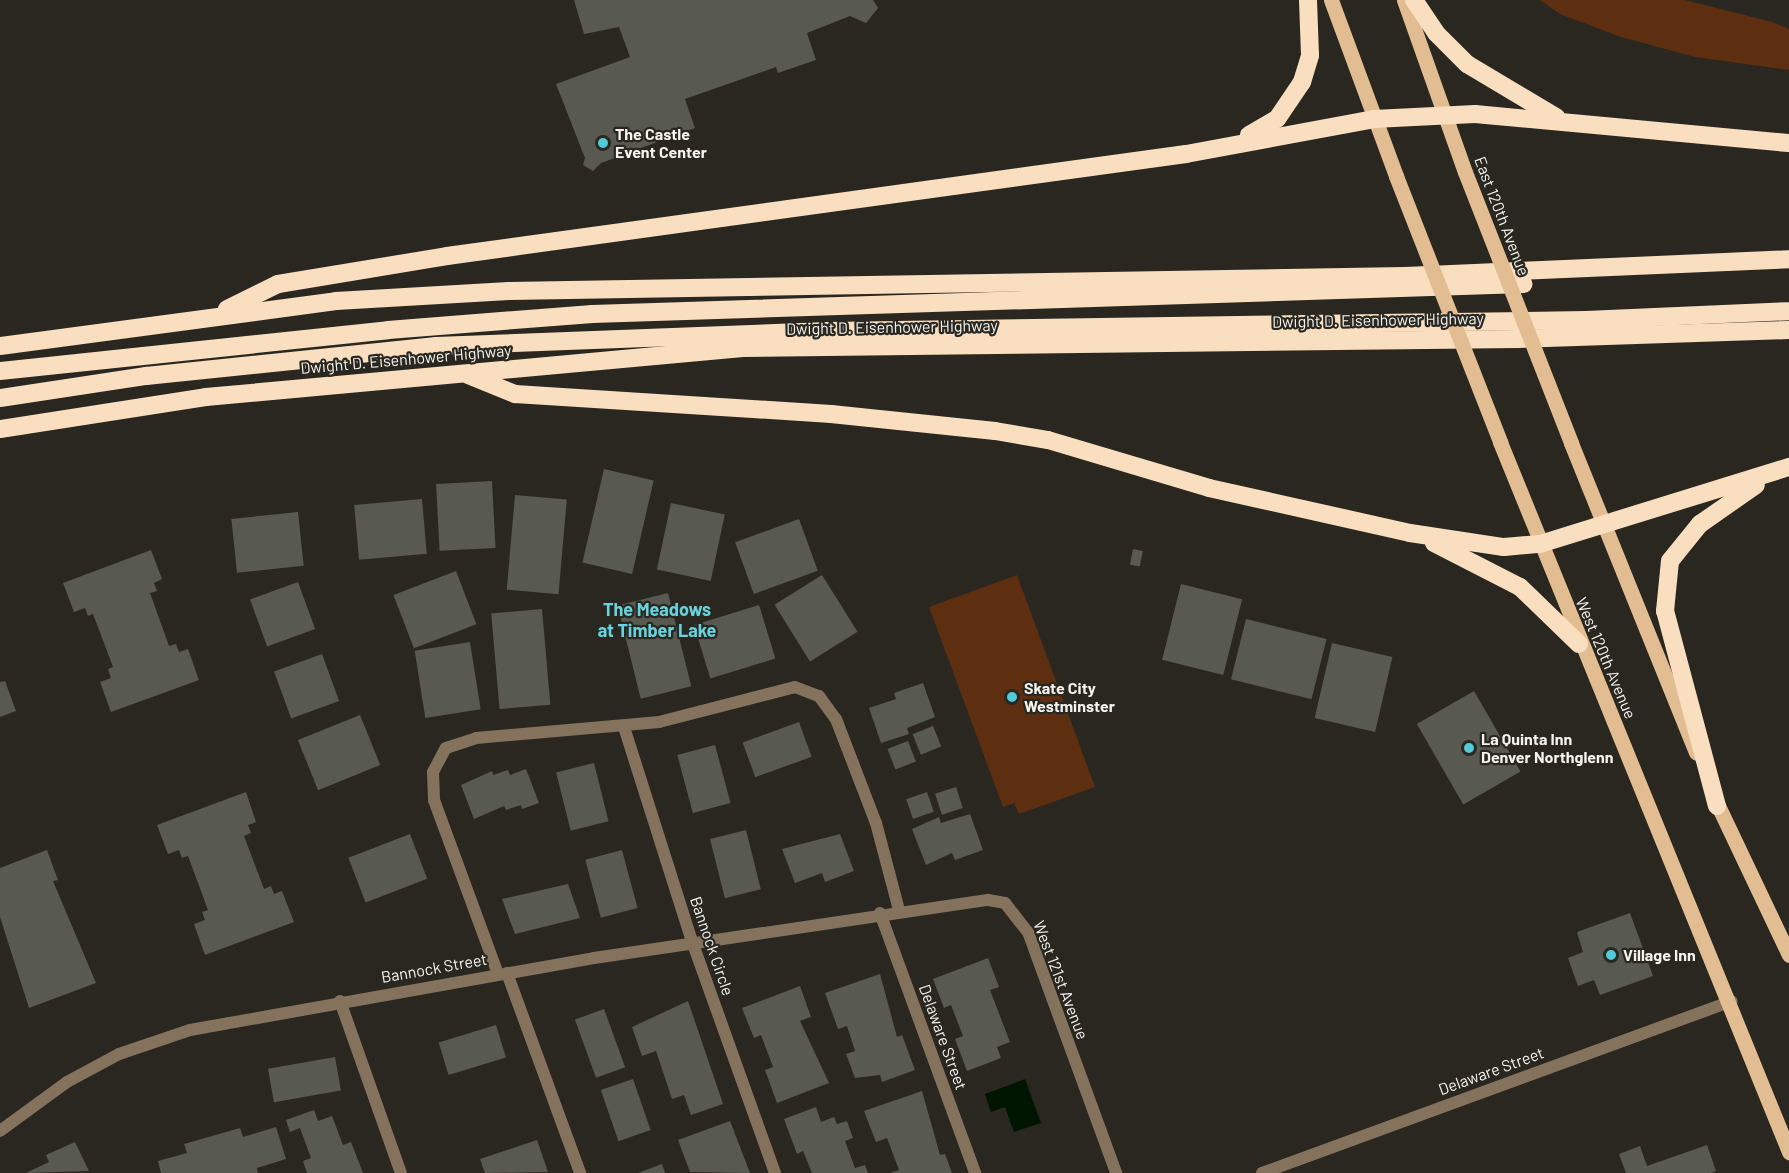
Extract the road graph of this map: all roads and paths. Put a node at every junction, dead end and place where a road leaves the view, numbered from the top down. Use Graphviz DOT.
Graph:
graph roads {
  1 [pos="1308,0"];
  2 [pos="1330,0"];
  3 [pos="1404,0"];
  4 [pos="1414,0"];
  5 [pos="1443,115"];
  6 [pos="1374,119"];
  7 [pos="1572,123"];
  8 [pos="1239,142"];
  9 [pos="1789,143"];
  10 [pos="1789,259"];
  11 [pos="1789,270"];
  12 [pos="1789,311"];
  13 [pos="216,314"];
  14 [pos="1789,330"];
  15 [pos="0,346"];
  16 [pos="0,371"];
  17 [pos="463,373"];
  18 [pos="0,398"];
  19 [pos="0,429"];
  20 [pos="1789,468"];
  21 [pos="1602,525"];
  22 [pos="1410,533"];
  23 [pos="1540,544"];
  24 [pos="1579,644"];
  25 [pos="624,727"];
  26 [pos="1718,806"];
  27 [pos="899,910"];
  28 [pos="880,913"];
  29 [pos="693,944"];
  30 [pos="1789,955"];
  31 [pos="502,973"];
  32 [pos="340,1001"];
  33 [pos="1731,1001"];
  34 [pos="0,1131"];
  35 [pos="1789,1152"];
  36 [pos="401,1173"];
  37 [pos="580,1173"];
  38 [pos="775,1173"];
  39 [pos="975,1173"];
  40 [pos="1116,1173"];
  41 [pos="1262,1173"];
  1 -- 8 [label="highway"];
  2 -- 6 [label="main road"];
  3 -- 5 [label="main road, East 120th Avenue"];
  4 -- 7 [label="highway"];
  5 -- 6 [label="highway"];
  5 -- 7 [label="highway"];
  5 -- 21 [label="main road, East 120th Avenue, bridge"];
  6 -- 8 [label="highway"];
  6 -- 23 [label="main road, West 120th Avenue, bridge"];
  7 -- 9 [label="highway"];
  8 -- 13 [label="highway"];
  10 -- 13 [label="highway"];
  11 -- 16 [label="highway"];
  12 -- 18 [label="highway"];
  13 -- 15 [label="highway"];
  14 -- 17 [label="highway, Dwight D. Eisenhower Highway"];
  17 -- 19 [label="highway, Dwight D. Eisenhower Highway"];
  17 -- 22 [label="highway"];
  20 -- 21 [label="highway"];
  20 -- 26 [label="highway"];
  21 -- 23 [label="highway"];
  21 -- 26 [label="main road"];
  22 -- 23 [label="highway"];
  22 -- 24 [label="highway"];
  23 -- 24 [label="main road, West 120th Avenue"];
  24 -- 33 [label="main road, West 120th Avenue"];
  25 -- 27 [label="street"];
  25 -- 29 [label="street, Bannock Circle"];
  25 -- 31 [label="street"];
  26 -- 30 [label="main road"];
  27 -- 28 [label="street, Bannock Street"];
  27 -- 40 [label="street, West 121st Avenue"];
  28 -- 29 [label="street, Bannock Street"];
  28 -- 39 [label="street, Delaware Street"];
  29 -- 31 [label="street, Bannock Street"];
  29 -- 38 [label="street, Bannock Circle"];
  31 -- 32 [label="street, Bannock Street"];
  31 -- 37 [label="street"];
  32 -- 34 [label="street, Bannock Street"];
  32 -- 36 [label="street"];
  33 -- 35 [label="main road, West 120th Avenue"];
  33 -- 41 [label="street, Delaware Street"];
}
